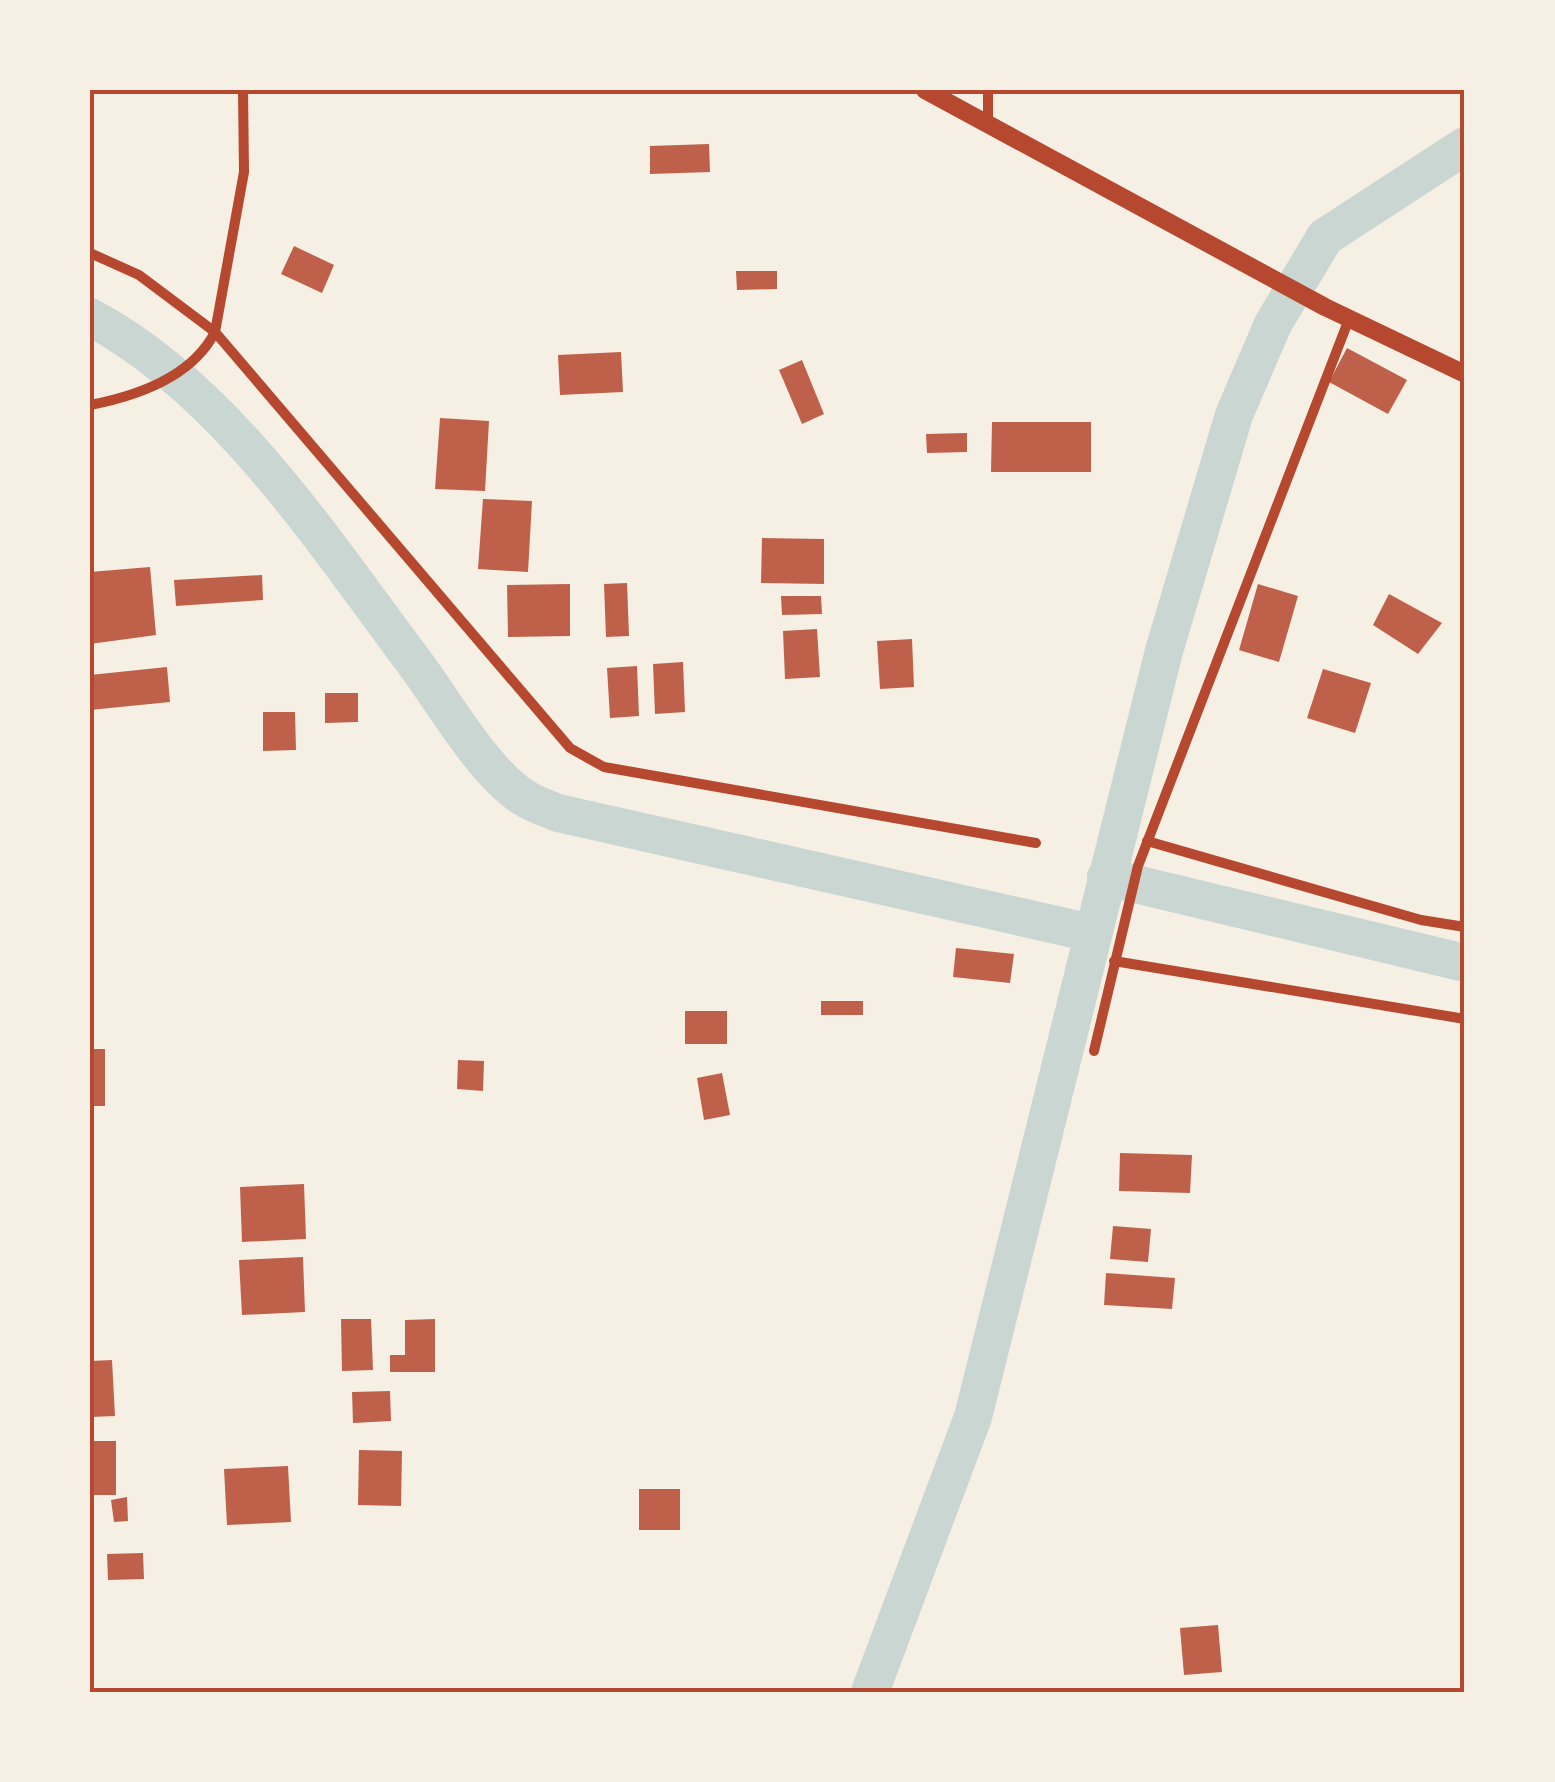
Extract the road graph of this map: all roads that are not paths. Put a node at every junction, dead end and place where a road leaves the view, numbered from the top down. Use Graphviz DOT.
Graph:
graph roads {
  1 [pos="243,90"];
  2 [pos="925,90"];
  3 [pos="988,90"];
  4 [pos="988,122"];
  5 [pos="90,253"];
  6 [pos="1349,319"];
  7 [pos="215,332"];
  8 [pos="1465,374"];
  9 [pos="90,405"];
  10 [pos="1147,841"];
  11 [pos="1036,843"];
  12 [pos="1465,927"];
  13 [pos="1114,961"];
  14 [pos="1465,1018"];
  15 [pos="1094,1051"];
  1 -- 7 [label="street"];
  2 -- 4 [label="street"];
  3 -- 4 [label="street"];
  4 -- 6 [label="street"];
  5 -- 7 [label="street"];
  6 -- 8 [label="street"];
  6 -- 10 [label="street"];
  7 -- 9 [label="street"];
  7 -- 11 [label="street"];
  10 -- 12 [label="street"];
  10 -- 13 [label="street"];
  13 -- 14 [label="street"];
  13 -- 15 [label="street"];
}
